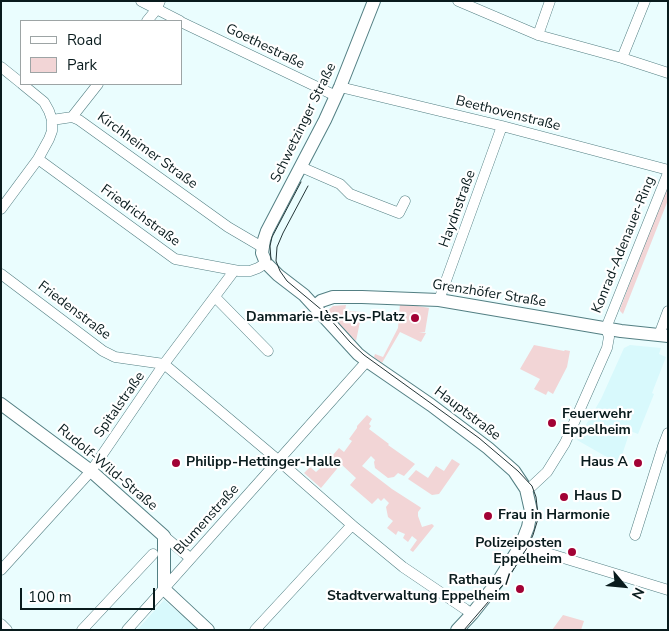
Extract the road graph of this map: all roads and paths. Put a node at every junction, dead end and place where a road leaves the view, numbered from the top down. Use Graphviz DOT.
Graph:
graph roads {
  1 [pos="141,1"];
  2 [pos="374,1"];
  3 [pos="458,1"];
  4 [pos="550,1"];
  5 [pos="645,1"];
  6 [pos="158,6"];
  7 [pos="148,20"];
  8 [pos="178,20"];
  9 [pos="182,22"];
  10 [pos="538,34"];
  11 [pos="622,58"];
  12 [pos="1,67"];
  13 [pos="668,73"];
  14 [pos="20,82"];
  15 [pos="23,85"];
  16 [pos="97,85"];
  17 [pos="338,91"];
  18 [pos="72,117"];
  19 [pos="52,120"];
  20 [pos="502,126"];
  21 [pos="38,159"];
  22 [pos="301,167"];
  23 [pos="668,172"];
  24 [pos="405,201"];
  25 [pos="1,209"];
  26 [pos="264,256"];
  27 [pos="234,271"];
  28 [pos="1,274"];
  29 [pos="215,298"];
  30 [pos="439,300"];
  31 [pos="314,306"];
  32 [pos="668,311"];
  33 [pos="606,328"];
  34 [pos="663,336"];
  35 [pos="268,351"];
  36 [pos="367,361"];
  37 [pos="164,364"];
  38 [pos="1,404"];
  39 [pos="668,433"];
  40 [pos="278,460"];
  41 [pos="91,471"];
  42 [pos="526,489"];
  43 [pos="352,525"];
  44 [pos="635,535"];
  45 [pos="164,536"];
  46 [pos="521,545"];
  47 [pos="153,554"];
  48 [pos="190,558"];
  49 [pos="1,570"];
  50 [pos="164,589"];
  51 [pos="668,590"];
  52 [pos="472,614"];
  53 [pos="1,624"];
  54 [pos="8,630"];
  55 [pos="82,630"];
  56 [pos="127,630"];
  57 [pos="208,630"];
  58 [pos="255,630"];
  59 [pos="457,630"];
  1 -- 6 [label="street, Goethestraße"];
  2 -- 17 [label="street, Schwetzinger Straße"];
  3 -- 10 [label="street"];
  4 -- 10 [label="street"];
  5 -- 11 [label="street"];
  6 -- 7 [label="street"];
  6 -- 8 [label="street, Goethestraße"];
  9 -- 17 [label="street, Goethestraße"];
  10 -- 11 [label="street"];
  11 -- 13 [label="street"];
  12 -- 14 [label="street"];
  15 -- 19 [label="street"];
  16 -- 18 [label="street"];
  17 -- 20 [label="street, Beethovenstraße"];
  17 -- 22 [label="street, Schwetzinger Straße"];
  18 -- 19 [label="street"];
  18 -- 26 [label="street, Kirchheimer Straße"];
  19 -- 21 [label="street"];
  20 -- 23 [label="street, Beethovenstraße"];
  20 -- 30 [label="street, Haydnstraße"];
  21 -- 25 [label="street"];
  21 -- 27 [label="street, Friedrichstraße"];
  22 -- 24 [label="street"];
  22 -- 26 [label="street, Schwetzinger Straße"];
  23 -- 33 [label="street, Konrad-Adenauer-Ring"];
  26 -- 27 [label="street, Friedrichstraße"];
  26 -- 31 [label="street, Hauptstraße"];
  27 -- 29 [label="street, Spitalstraße"];
  28 -- 37 [label="street, Friedenstraße"];
  29 -- 35 [label="street"];
  29 -- 37 [label="street, Spitalstraße"];
  30 -- 31 [label="street, Grenzhöfer Straße"];
  30 -- 33 [label="street, Grenzhöfer Straße"];
  31 -- 36 [label="street, Hauptstraße"];
  32 -- 34 [label="street, Grenzhöfer Straße"];
  33 -- 34 [label="street, Grenzhöfer Straße"];
  33 -- 42 [label="street"];
  36 -- 40 [label="street, Blumenstraße"];
  36 -- 42 [label="street, Hauptstraße"];
  37 -- 40 [label="street"];
  37 -- 41 [label="street, Spitalstraße"];
  38 -- 41 [label="street, Rudolf-Wild-Straße"];
  39 -- 44 [label="street"];
  40 -- 43 [label="street"];
  40 -- 48 [label="street, Blumenstraße"];
  41 -- 45 [label="street, Rudolf-Wild-Straße"];
  41 -- 49 [label="street, Spitalstraße"];
  42 -- 46 [label="street, Hauptstraße"];
  43 -- 52 [label="street"];
  43 -- 58 [label="street"];
  45 -- 48 [label="street, Rudolf-Wild-Straße"];
  45 -- 50 [label="street"];
  46 -- 51 [label="street"];
  46 -- 52 [label="street, Hauptstraße"];
  47 -- 55 [label="street"];
  48 -- 50 [label="street, Blumenstraße"];
  50 -- 56 [label="street, Blumenstraße"];
  50 -- 57 [label="street"];
  52 -- 59 [label="street, Hauptstraße"];
  53 -- 54 [label="street"];
}
